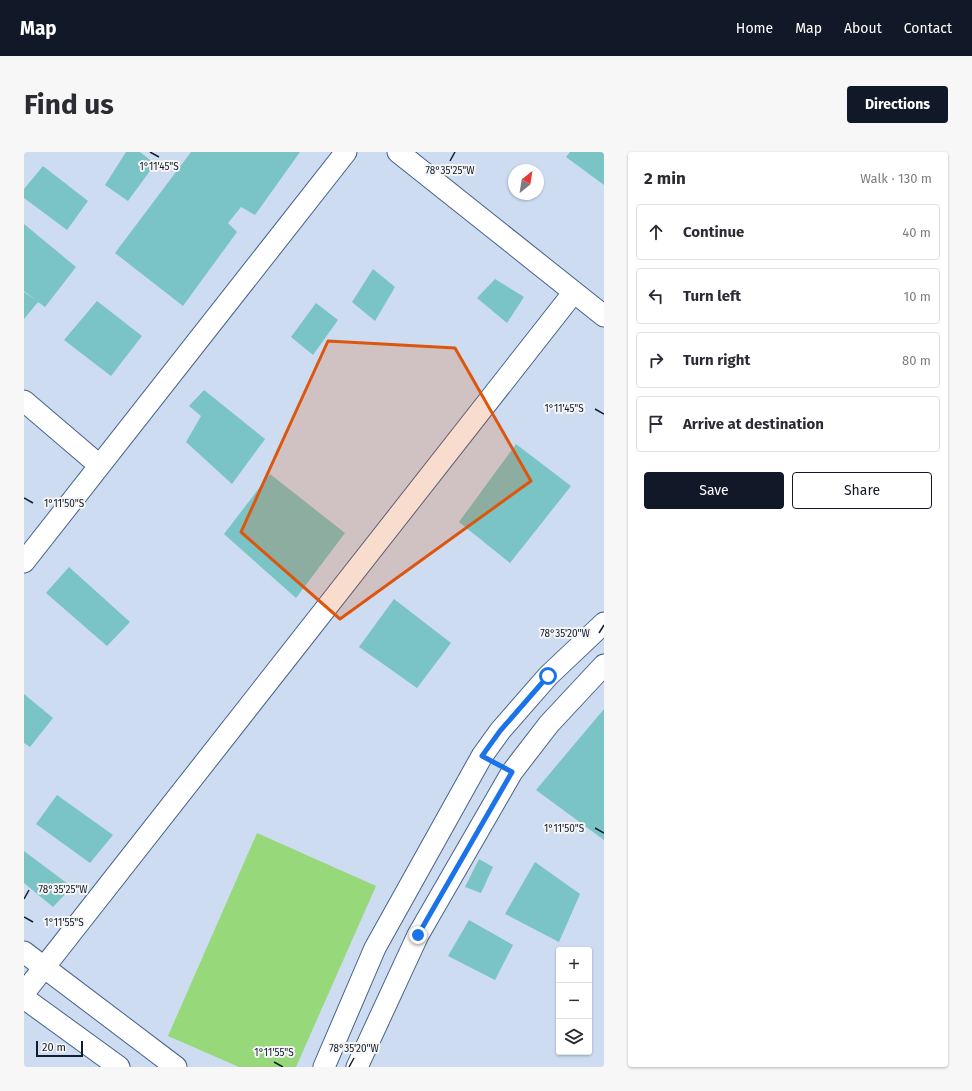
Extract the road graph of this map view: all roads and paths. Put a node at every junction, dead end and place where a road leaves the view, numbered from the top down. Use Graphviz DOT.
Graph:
graph roads {
  1 [pos="346,152"];
  2 [pos="398,152"];
  3 [pos="574,292"];
  4 [pos="604,316"];
  5 [pos="24,402"];
  6 [pos="99,465"];
  7 [pos="24,562"];
  8 [pos="604,623"];
  9 [pos="604,665"];
  10 [pos="482,756"];
  11 [pos="512,772"];
  12 [pos="24,952"];
  13 [pos="44,967"];
  14 [pos="24,993"];
  15 [pos="24,998"];
  16 [pos="119,1067"];
  17 [pos="176,1067"];
  18 [pos="324,1067"];
  19 [pos="357,1067"];
  1 -- 6 [label="street"];
  2 -- 3 [label="street"];
  3 -- 4 [label="street"];
  3 -- 13 [label="street"];
  5 -- 6 [label="street"];
  6 -- 7 [label="street"];
  8 -- 10 [label="street"];
  9 -- 11 [label="street"];
  10 -- 11 [label="street"];
  10 -- 18 [label="street"];
  11 -- 19 [label="street"];
  12 -- 13 [label="street"];
  13 -- 14 [label="street"];
  13 -- 17 [label="street"];
  15 -- 16 [label="street"];
}
